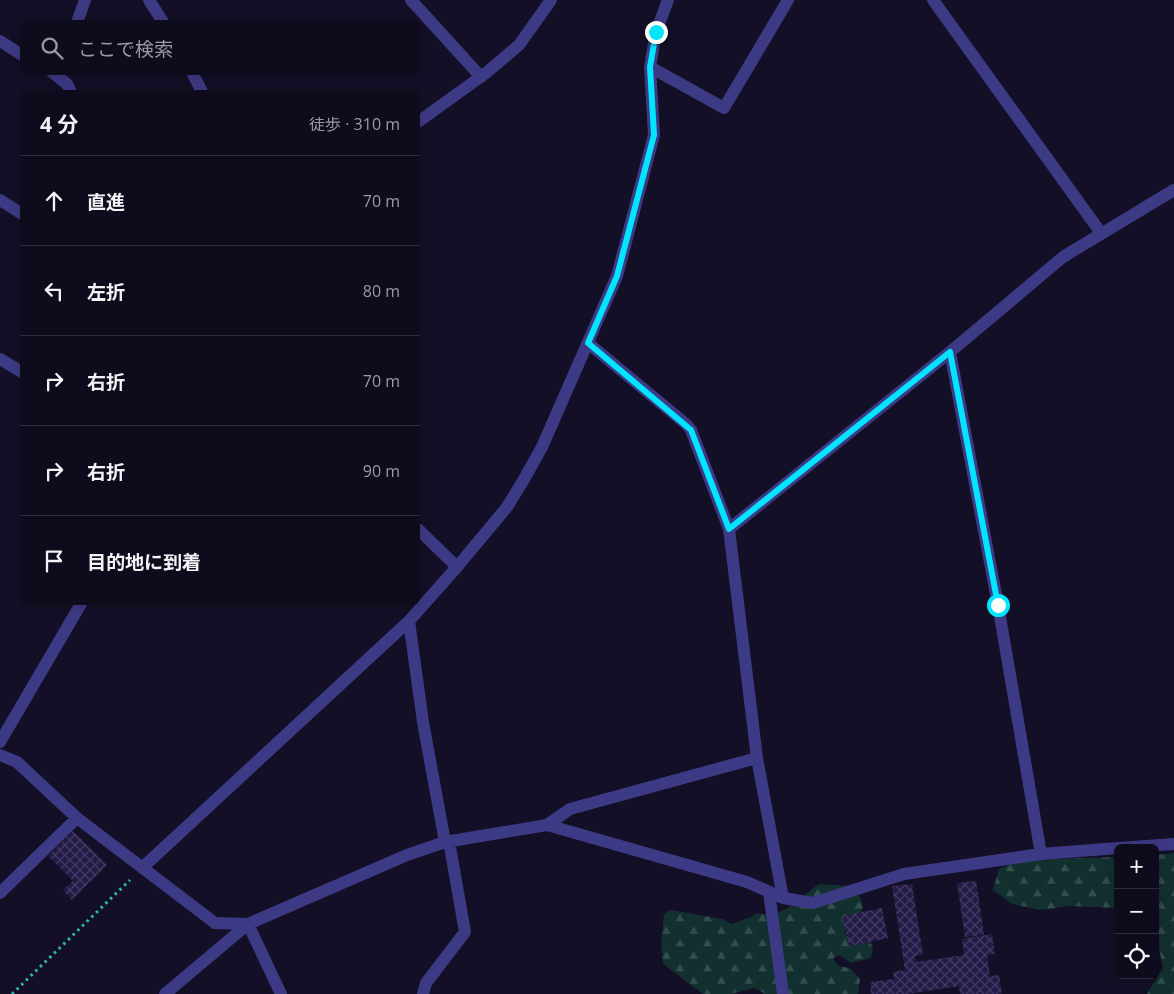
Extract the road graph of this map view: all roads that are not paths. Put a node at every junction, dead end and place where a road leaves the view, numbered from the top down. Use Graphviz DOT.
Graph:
graph roads {
  1 [pos="85,0"];
  2 [pos="149,0"];
  3 [pos="410,0"];
  4 [pos="552,0"];
  5 [pos="668,0"];
  6 [pos="788,0"];
  7 [pos="933,0"];
  8 [pos="77,20"];
  9 [pos="162,20"];
  10 [pos="0,41"];
  11 [pos="20,54"];
  12 [pos="650,67"];
  13 [pos="57,75"];
  14 [pos="194,75"];
  15 [pos="480,76"];
  16 [pos="69,90"];
  17 [pos="201,90"];
  18 [pos="420,121"];
  19 [pos="1174,190"];
  20 [pos="0,200"];
  21 [pos="20,213"];
  22 [pos="1101,233"];
  23 [pos="588,343"];
  24 [pos="950,352"];
  25 [pos="0,359"];
  26 [pos="20,371"];
  27 [pos="729,529"];
  28 [pos="420,531"];
  29 [pos="457,567"];
  30 [pos="80,605"];
  31 [pos="409,621"];
  32 [pos="0,742"];
  33 [pos="0,755"];
  34 [pos="757,758"];
  35 [pos="77,818"];
  36 [pos="547,825"];
  37 [pos="447,841"];
  38 [pos="1174,844"];
  39 [pos="1159,845"];
  40 [pos="1114,848"];
  41 [pos="1041,854"];
  42 [pos="142,868"];
  43 [pos="769,892"];
  44 [pos="0,893"];
  45 [pos="783,898"];
  46 [pos="248,924"];
  47 [pos="165,994"];
  48 [pos="281,994"];
  49 [pos="423,994"];
  50 [pos="783,994"];
  1 -- 8 [label="street"];
  2 -- 9 [label="street"];
  3 -- 15 [label="street"];
  4 -- 15 [label="street"];
  5 -- 12 [label="street"];
  6 -- 12 [label="street"];
  7 -- 22 [label="street"];
  10 -- 11 [label="street"];
  12 -- 23 [label="street"];
  13 -- 16 [label="street"];
  14 -- 17 [label="street"];
  15 -- 18 [label="street"];
  19 -- 22 [label="street"];
  20 -- 21 [label="street"];
  22 -- 24 [label="street"];
  23 -- 27 [label="street"];
  23 -- 29 [label="street"];
  24 -- 27 [label="street"];
  24 -- 41 [label="street"];
  25 -- 26 [label="street"];
  27 -- 34 [label="street"];
  28 -- 29 [label="street"];
  29 -- 31 [label="street"];
  30 -- 32 [label="street"];
  31 -- 37 [label="street"];
  31 -- 42 [label="street"];
  33 -- 35 [label="street"];
  34 -- 36 [label="street"];
  34 -- 45 [label="street"];
  35 -- 42 [label="street"];
  35 -- 44 [label="street"];
  36 -- 37 [label="street"];
  36 -- 43 [label="street"];
  37 -- 46 [label="street"];
  37 -- 49 [label="street"];
  38 -- 39 [label="street"];
  40 -- 41 [label="street"];
  41 -- 45 [label="street"];
  42 -- 46 [label="street"];
  43 -- 45 [label="street"];
  43 -- 50 [label="street"];
  46 -- 47 [label="street"];
  46 -- 48 [label="street"];
}
